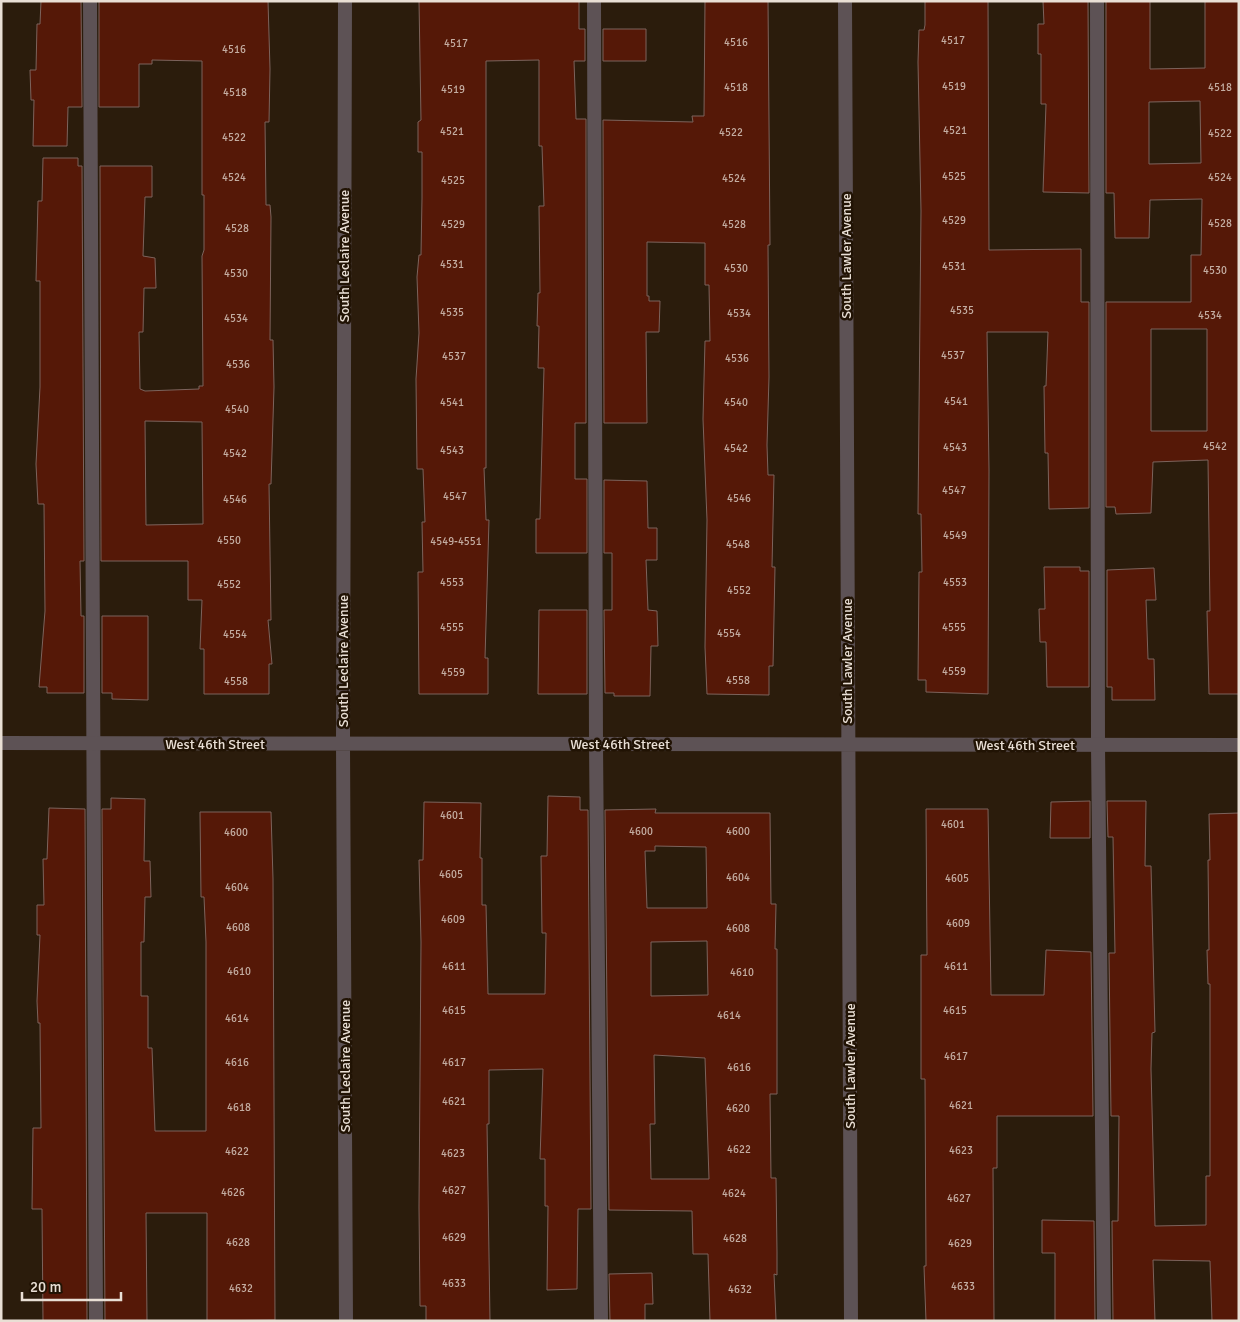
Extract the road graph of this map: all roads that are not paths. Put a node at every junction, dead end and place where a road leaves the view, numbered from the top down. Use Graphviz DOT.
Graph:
graph roads {
  1 [pos="90,1"];
  2 [pos="345,1"];
  3 [pos="594,1"];
  4 [pos="845,1"];
  5 [pos="1097,1"];
  6 [pos="1,744"];
  7 [pos="95,744"];
  8 [pos="343,744"];
  9 [pos="596,744"];
  10 [pos="848,744"];
  11 [pos="1098,745"];
  12 [pos="1239,745"];
  13 [pos="96,1321"];
  14 [pos="346,1321"];
  15 [pos="601,1321"];
  16 [pos="851,1321"];
  17 [pos="1104,1321"];
  1 -- 7 [label="street"];
  2 -- 8 [label="street, South Leclaire Avenue"];
  3 -- 9 [label="street"];
  4 -- 10 [label="street, South Lawler Avenue"];
  5 -- 11 [label="street"];
  6 -- 7 [label="street, West 46th Street"];
  7 -- 8 [label="street, West 46th Street"];
  7 -- 13 [label="street"];
  8 -- 9 [label="street, West 46th Street"];
  8 -- 14 [label="street, South Leclaire Avenue"];
  9 -- 10 [label="street, West 46th Street"];
  9 -- 15 [label="street"];
  10 -- 11 [label="street, West 46th Street"];
  10 -- 16 [label="street, South Lawler Avenue"];
  11 -- 12 [label="street, West 46th Street"];
  11 -- 17 [label="street"];
}
